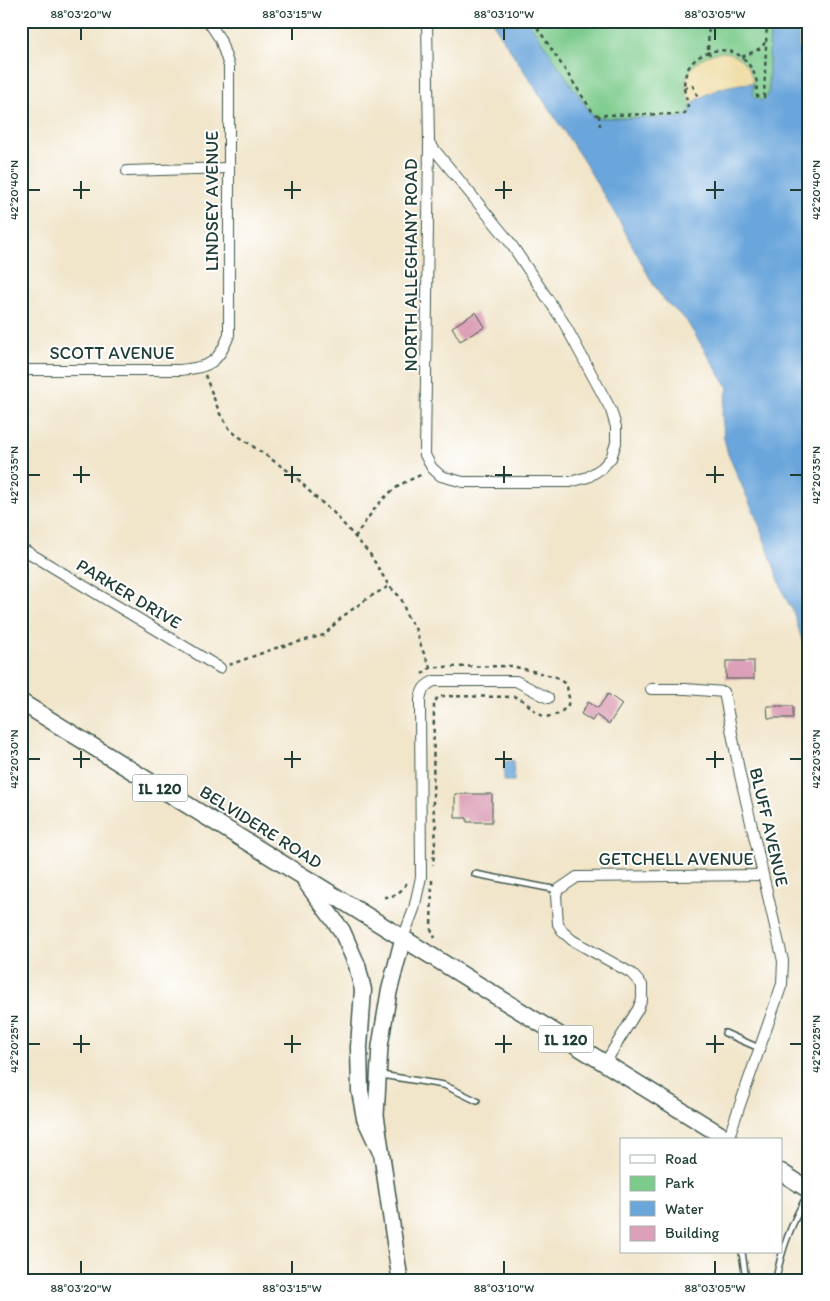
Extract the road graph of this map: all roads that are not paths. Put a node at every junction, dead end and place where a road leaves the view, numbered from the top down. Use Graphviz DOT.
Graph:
graph roads {
  1 [pos="427,21"];
  2 [pos="210,24"];
  3 [pos="428,143"];
  4 [pos="228,168"];
  5 [pos="127,171"];
  6 [pos="203,368"];
  7 [pos="21,370"];
  8 [pos="21,548"];
  9 [pos="220,668"];
  10 [pos="651,689"];
  11 [pos="548,698"];
  12 [pos="21,702"];
  13 [pos="300,874"];
  14 [pos="475,874"];
  15 [pos="763,875"];
  16 [pos="558,890"];
  17 [pos="402,938"];
  18 [pos="725,1033"];
  19 [pos="760,1048"];
  20 [pos="605,1063"];
  21 [pos="378,1075"];
  22 [pos="477,1101"];
  23 [pos="726,1138"];
  24 [pos="728,1138"];
  25 [pos="380,1150"];
  26 [pos="782,1173"];
  27 [pos="809,1190"];
  28 [pos="782,1250"];
  29 [pos="742,1254"];
  30 [pos="781,1254"];
  31 [pos="400,1280"];
  32 [pos="746,1280"];
  33 [pos="776,1280"];
  1 -- 3 [label="street, NORTH ALLEGHANY ROAD"];
  2 -- 4 [label="street, LINDSEY AVENUE"];
  3 -- 3 [label="street, NORTH ALLEGHANY ROAD"];
  4 -- 5 [label="street"];
  4 -- 6 [label="street, LINDSEY AVENUE"];
  6 -- 7 [label="street, SCOTT AVENUE"];
  8 -- 9 [label="street, PARKER DRIVE"];
  10 -- 15 [label="street, BLUFF AVENUE"];
  11 -- 17 [label="street"];
  12 -- 13 [label="main road, BELVIDERE ROAD / IL 120"];
  13 -- 17 [label="main road, BELVIDERE ROAD / IL 120"];
  13 -- 25 [label="main road"];
  14 -- 16 [label="lane"];
  15 -- 16 [label="street, GETCHELL AVENUE"];
  15 -- 19 [label="street, BLUFF AVENUE"];
  16 -- 20 [label="street"];
  17 -- 20 [label="main road, IL 120"];
  17 -- 21 [label="street"];
  18 -- 19 [label="lane"];
  19 -- 24 [label="street, BLUFF AVENUE"];
  20 -- 23 [label="main road, IL 120"];
  21 -- 22 [label="lane"];
  21 -- 25 [label="street"];
  25 -- 31 [label="street"];
  26 -- 27 [label="main road"];
  27 -- 28 [label="lane"];
  29 -- 32 [label="lane"];
  30 -- 33 [label="lane"];
}
